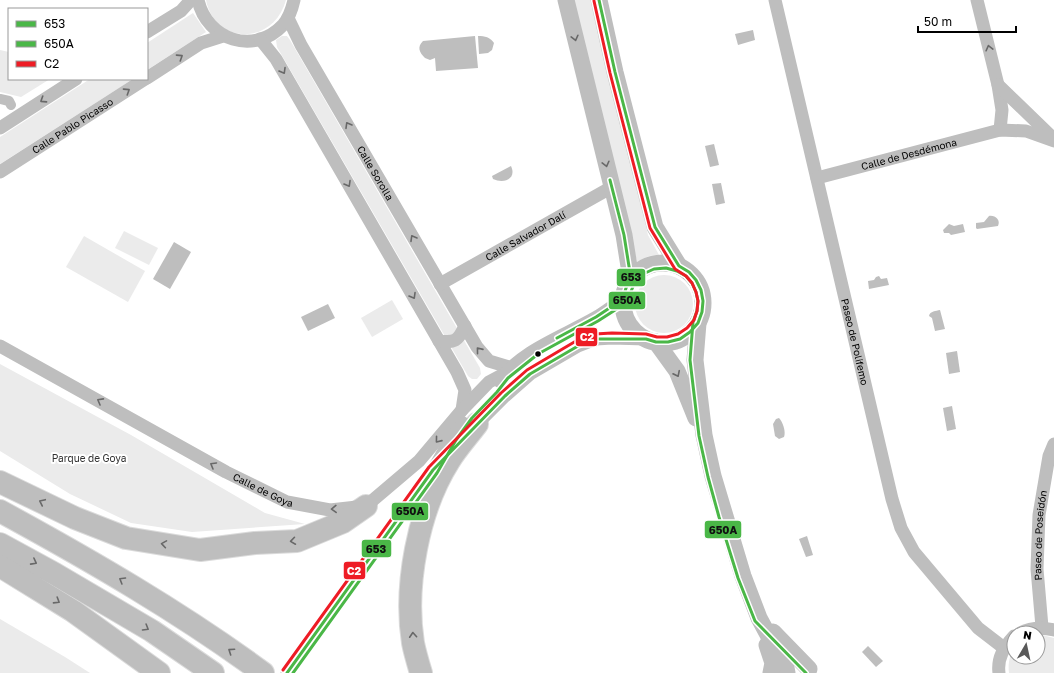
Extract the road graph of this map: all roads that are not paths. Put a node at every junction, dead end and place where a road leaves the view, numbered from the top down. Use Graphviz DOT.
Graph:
graph roads {
  1 [pos="191,0"];
  2 [pos="198,0"];
  3 [pos="294,0"];
  4 [pos="566,0"];
  5 [pos="599,0"];
  6 [pos="775,0"];
  7 [pos="977,0"];
  8 [pos="288,18"];
  9 [pos="148,31"];
  10 [pos="223,36"];
  11 [pos="260,39"];
  12 [pos="148,77"];
  13 [pos="74,80"];
  14 [pos="143,80"];
  15 [pos="998,86"];
  16 [pos="0,99"];
  17 [pos="11,105"];
  18 [pos="0,128"];
  19 [pos="1000,130"];
  20 [pos="1054,140"];
  21 [pos="0,172"];
  22 [pos="817,178"];
  23 [pos="612,187"];
  24 [pos="679,266"];
  25 [pos="631,279"];
  26 [pos="440,284"];
  27 [pos="623,299"];
  28 [pos="698,323"];
  29 [pos="465,326"];
  30 [pos="651,340"];
  31 [pos="439,341"];
  32 [pos="0,346"];
  33 [pos="508,371"];
  34 [pos="470,417"];
  35 [pos="704,435"];
  36 [pos="1054,444"];
  37 [pos="434,470"];
  38 [pos="0,482"];
  39 [pos="366,506"];
  40 [pos="0,511"];
  41 [pos="0,544"];
  42 [pos="0,566"];
  43 [pos="759,618"];
  44 [pos="1048,629"];
  45 [pos="1006,646"];
  46 [pos="1004,648"];
  47 [pos="807,672"];
  48 [pos="159,673"];
  49 [pos="213,673"];
  50 [pos="263,673"];
  51 [pos="287,673"];
  52 [pos="421,673"];
  53 [pos="771,673"];
  54 [pos="787,673"];
  55 [pos="999,673"];
  1 -- 9 [label="street"];
  2 -- 10 [label="street"];
  3 -- 8 [label="street"];
  4 -- 23 [label="street, one-way"];
  5 -- 24 [label="street"];
  6 -- 22 [label="street, Paseo de Polifemo"];
  15 -- 7 [label="street, one-way"];
  8 -- 11 [label="street"];
  26 -- 8 [label="street, Calle Sorolla, one-way"];
  10 -- 11 [label="street"];
  12 -- 10 [label="street, Calle Pablo Picasso, one-way"];
  11 -- 31 [label="street, one-way"];
  13 -- 18 [label="street, one-way"];
  21 -- 14 [label="street, Calle Pablo Picasso, one-way"];
  15 -- 19 [label="street"];
  15 -- 20 [label="street"];
  16 -- 17 [label="street"];
  19 -- 20 [label="street, Calle de Desdémona"];
  19 -- 22 [label="street, Calle de Desdémona"];
  22 -- 46 [label="street, Paseo de Polifemo"];
  23 -- 25 [label="street"];
  23 -- 26 [label="street, Calle Salvador Dalí"];
  24 -- 25 [label="street"];
  24 -- 28 [label="street"];
  25 -- 27 [label="street"];
  26 -- 29 [label="street, Calle Sorolla"];
  27 -- 30 [label="street"];
  27 -- 33 [label="street"];
  28 -- 30 [label="street"];
  28 -- 35 [label="street"];
  29 -- 31 [label="street"];
  33 -- 29 [label="street, Calle Sorolla, one-way"];
  30 -- 34 [label="street"];
  30 -- 35 [label="street, one-way"];
  31 -- 34 [label="street"];
  39 -- 32 [label="street, Calle de Goya, one-way"];
  33 -- 34 [label="street"];
  33 -- 37 [label="street"];
  34 -- 37 [label="street"];
  34 -- 39 [label="street, one-way"];
  52 -- 34 [label="highway, one-way"];
  35 -- 43 [label="street"];
  36 -- 44 [label="street, Paseo de Poseidón"];
  37 -- 51 [label="street"];
  39 -- 38 [label="highway, one-way"];
  50 -- 40 [label="highway, one-way"];
  41 -- 49 [label="highway, one-way"];
  42 -- 48 [label="highway, one-way"];
  43 -- 47 [label="street"];
  43 -- 53 [label="street"];
  43 -- 54 [label="street"];
  45 -- 46 [label="street"];
  46 -- 55 [label="street"];
}
